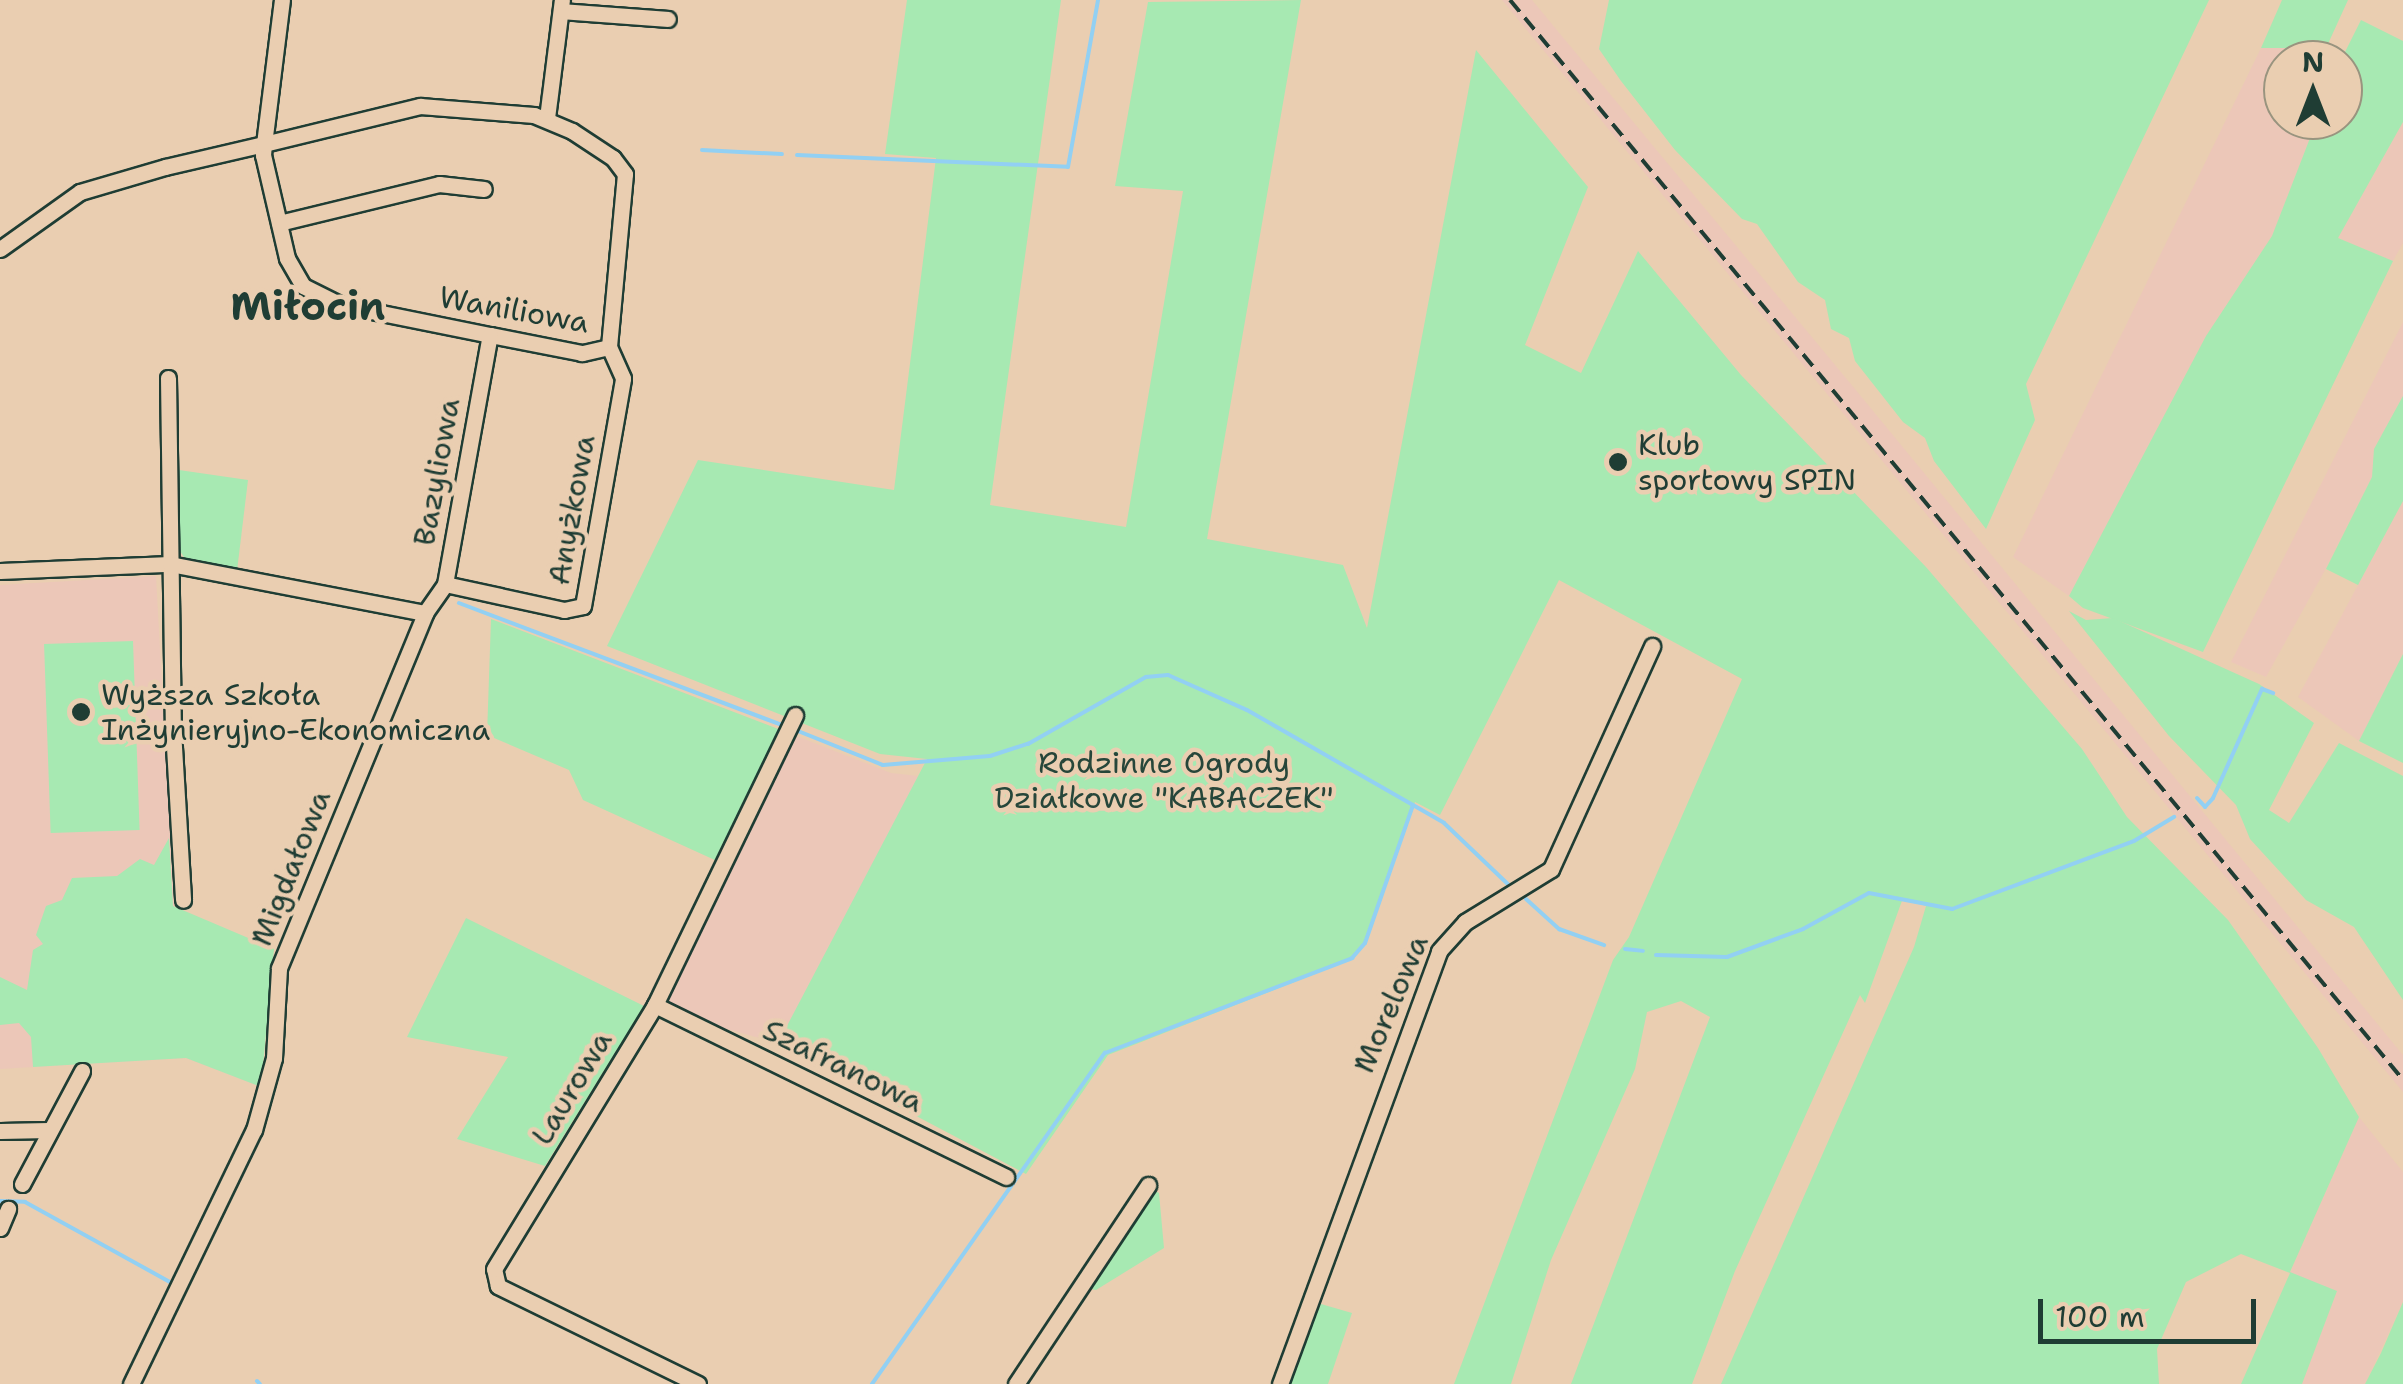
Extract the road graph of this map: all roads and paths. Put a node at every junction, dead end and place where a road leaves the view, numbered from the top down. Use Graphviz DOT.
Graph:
graph roads {
  1 [pos="282,0"];
  2 [pos="562,5"];
  3 [pos="668,19"];
  4 [pos="546,118"];
  5 [pos="264,144"];
  6 [pos="484,190"];
  7 [pos="279,223"];
  8 [pos="0,249"];
  9 [pos="490,335"];
  10 [pos="609,347"];
  11 [pos="168,378"];
  12 [pos="170,564"];
  13 [pos="0,570"];
  14 [pos="445,584"];
  15 [pos="424,613"];
  16 [pos="1652,646"];
  17 [pos="795,715"];
  18 [pos="183,900"];
  19 [pos="655,1005"];
  20 [pos="82,1071"];
  21 [pos="48,1130"];
  22 [pos="0,1131"];
  23 [pos="1006,1177"];
  24 [pos="22,1184"];
  25 [pos="1148,1184"];
  26 [pos="8,1209"];
  27 [pos="0,1228"];
  28 [pos="131,1384"];
  29 [pos="698,1384"];
  30 [pos="1016,1384"];
  31 [pos="1280,1384"];
  1 -- 5 [label="street"];
  2 -- 3 [label="street"];
  2 -- 4 [label="street"];
  4 -- 5 [label="street, Waniliowa"];
  4 -- 10 [label="street, Waniliowa"];
  5 -- 7 [label="street, Waniliowa"];
  5 -- 8 [label="street, Waniliowa"];
  6 -- 7 [label="street"];
  7 -- 9 [label="street, Waniliowa"];
  9 -- 10 [label="street, Waniliowa"];
  9 -- 14 [label="street, Bazyliowa"];
  10 -- 14 [label="street, Anyżkowa"];
  11 -- 12 [label="street"];
  12 -- 13 [label="street"];
  12 -- 15 [label="street"];
  12 -- 18 [label="street"];
  14 -- 15 [label="street, Bazyliowa"];
  15 -- 28 [label="street, Migdałowa"];
  16 -- 31 [label="street, Morelowa"];
  17 -- 19 [label="street, Laurowa"];
  19 -- 23 [label="street, Szafranowa"];
  19 -- 29 [label="street, Laurowa"];
  20 -- 21 [label="street"];
  21 -- 22 [label="street"];
  21 -- 24 [label="street"];
  25 -- 30 [label="street"];
  26 -- 27 [label="street"];
}
